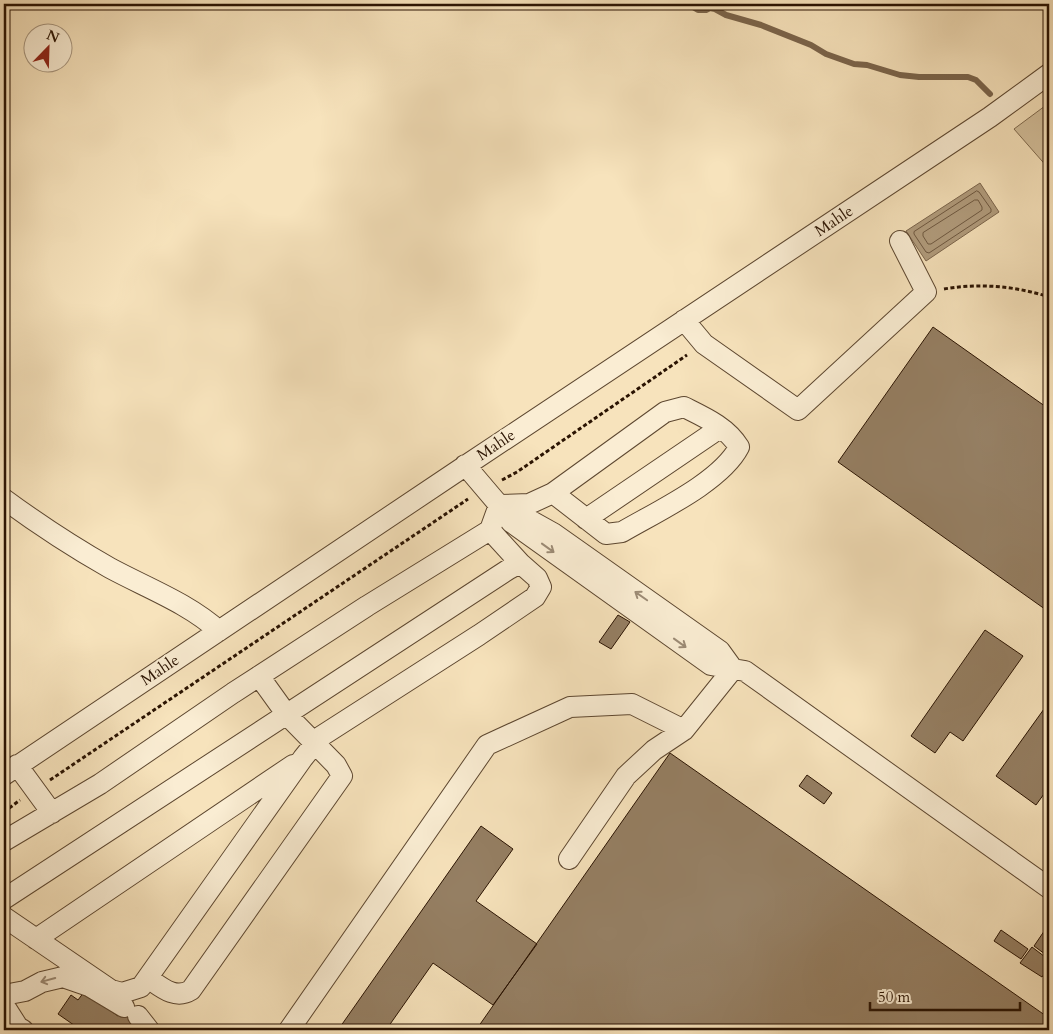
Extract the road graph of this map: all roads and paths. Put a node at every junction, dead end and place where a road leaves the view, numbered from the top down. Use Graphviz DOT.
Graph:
graph roads {
  1 [pos="1049,74"];
  2 [pos="900,241"];
  3 [pos="926,292"];
  4 [pos="1049,297"];
  5 [pos="684,320"];
  6 [pos="704,344"];
  7 [pos="720,428"];
  8 [pos="465,465"];
  9 [pos="484,488"];
  10 [pos="553,493"];
  11 [pos="4,499"];
  12 [pos="499,505"];
  13 [pos="586,519"];
  14 [pos="490,530"];
  15 [pos="520,564"];
  16 [pos="220,631"];
  17 [pos="733,669"];
  18 [pos="259,676"];
  19 [pos="287,715"];
  20 [pos="684,730"];
  21 [pos="309,751"];
  22 [pos="10,770"];
  23 [pos="35,790"];
  24 [pos="4,812"];
  25 [pos="52,813"];
  26 [pos="4,841"];
  27 [pos="569,859"];
  28 [pos="1049,888"];
  29 [pos="4,899"];
  30 [pos="4,917"];
  31 [pos="36,939"];
  32 [pos="148,978"];
  33 [pos="4,995"];
  34 [pos="4,1005"];
  35 [pos="137,1018"];
  36 [pos="23,1030"];
  37 [pos="289,1030"];
  1 -- 5 [label="street, Mahle"];
  2 -- 3 [label="street"];
  3 -- 4 [label="path"];
  3 -- 6 [label="street"];
  5 -- 6 [label="street"];
  5 -- 8 [label="street, Mahle"];
  6 -- 9 [label="path"];
  7 -- 10 [label="street"];
  7 -- 13 [label="street"];
  7 -- 13 [label="street"];
  8 -- 9 [label="street"];
  8 -- 16 [label="street, Mahle"];
  9 -- 12 [label="street"];
  9 -- 23 [label="path"];
  10 -- 12 [label="street"];
  10 -- 13 [label="street"];
  11 -- 16 [label="street"];
  12 -- 14 [label="street"];
  12 -- 17 [label="street"];
  14 -- 15 [label="street"];
  14 -- 18 [label="street"];
  15 -- 19 [label="street"];
  15 -- 21 [label="street"];
  16 -- 22 [label="street, Mahle"];
  17 -- 20 [label="street"];
  17 -- 28 [label="street"];
  18 -- 19 [label="street"];
  18 -- 25 [label="street"];
  19 -- 21 [label="street"];
  19 -- 29 [label="street"];
  20 -- 27 [label="street"];
  20 -- 37 [label="street"];
  21 -- 31 [label="street"];
  21 -- 32 [label="street"];
  21 -- 32 [label="street"];
  22 -- 23 [label="street"];
  23 -- 24 [label="path"];
  23 -- 25 [label="street"];
  25 -- 26 [label="street"];
  30 -- 31 [label="street"];
  31 -- 32 [label="street"];
  35 -- 33 [label="street, one-way"];
  34 -- 36 [label="street"];
}
